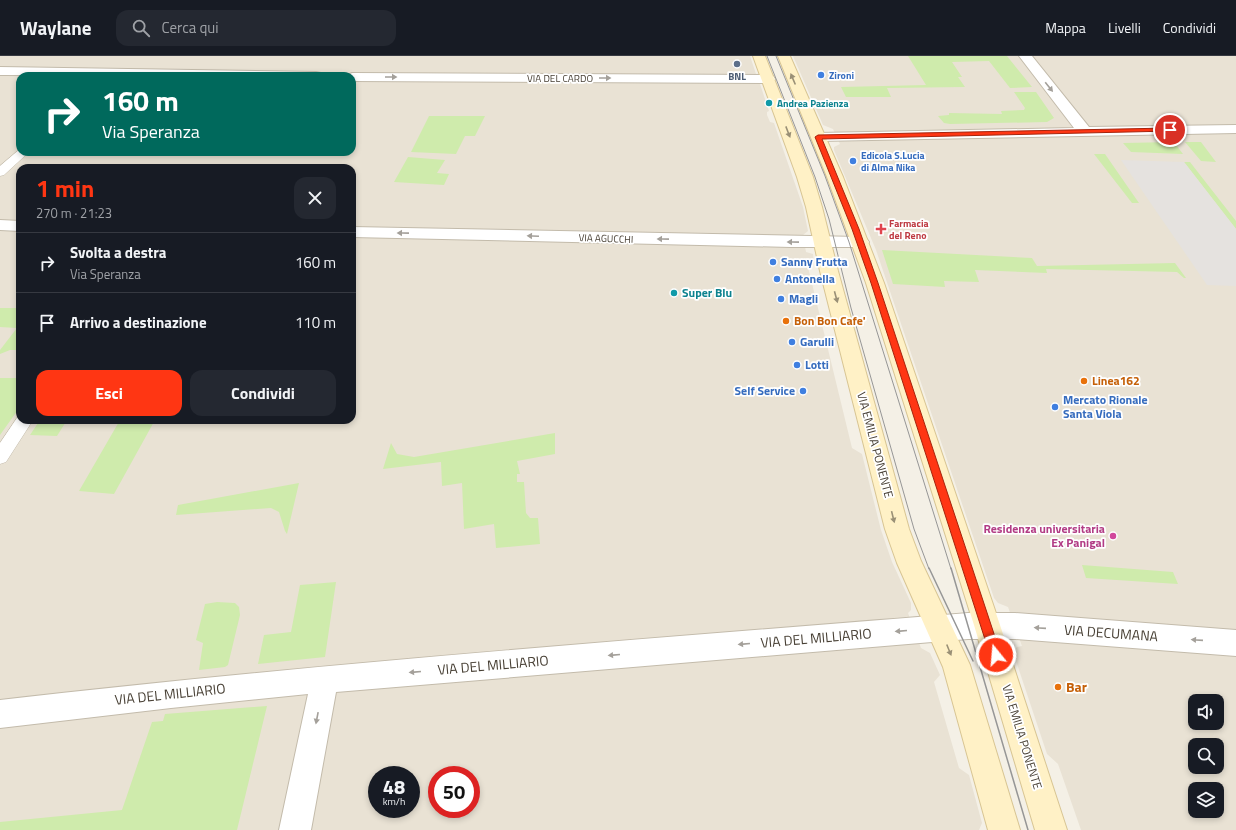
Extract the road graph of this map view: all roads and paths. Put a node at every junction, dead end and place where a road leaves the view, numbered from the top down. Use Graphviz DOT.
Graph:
graph roads {
  1 [pos="759,56"];
  2 [pos="784,56"];
  3 [pos="1025,56"];
  4 [pos="0,71"];
  5 [pos="63,72"];
  6 [pos="356,77"];
  7 [pos="768,78"];
  8 [pos="1236,129"];
  9 [pos="1085,132"];
  10 [pos="818,137"];
  11 [pos="18,156"];
  12 [pos="0,172"];
  13 [pos="0,225"];
  14 [pos="16,226"];
  15 [pos="356,232"];
  16 [pos="823,242"];
  17 [pos="860,242"];
  18 [pos="22,424"];
  19 [pos="0,457"];
  20 [pos="986,625"];
  21 [pos="940,628"];
  22 [pos="1236,643"];
  23 [pos="325,679"];
  24 [pos="0,714"];
  25 [pos="295,830"];
  26 [pos="1004,830"];
  27 [pos="1051,830"];
  1 -- 7 [label="main road, VIA EMILIA PONENTE"];
  10 -- 2 [label="main road, VIA EMILIA PONENTE, one-way"];
  3 -- 9 [label="street, one-way"];
  4 -- 5 [label="street"];
  6 -- 7 [label="street, VIA DEL CARDO, one-way"];
  7 -- 16 [label="main road, VIA EMILIA PONENTE, one-way"];
  8 -- 9 [label="street"];
  9 -- 10 [label="street"];
  10 -- 17 [label="main road, VIA EMILIA PONENTE"];
  11 -- 12 [label="lane"];
  13 -- 14 [label="street"];
  16 -- 15 [label="street, VIA AGUCCHI, one-way"];
  16 -- 17 [label="street, VIA AGUCCHI"];
  16 -- 21 [label="main road, VIA EMILIA PONENTE, one-way"];
  17 -- 20 [label="main road, VIA EMILIA PONENTE"];
  18 -- 19 [label="lane"];
  20 -- 21 [label="street, VIA DEL MILLIARIO"];
  22 -- 20 [label="street, VIA DECUMANA, one-way"];
  20 -- 27 [label="main road, VIA EMILIA PONENTE"];
  21 -- 23 [label="street, VIA DEL MILLIARIO, one-way"];
  21 -- 26 [label="main road, VIA EMILIA PONENTE, one-way"];
  23 -- 24 [label="street, VIA DEL MILLIARIO"];
  23 -- 25 [label="street, one-way"];
}
